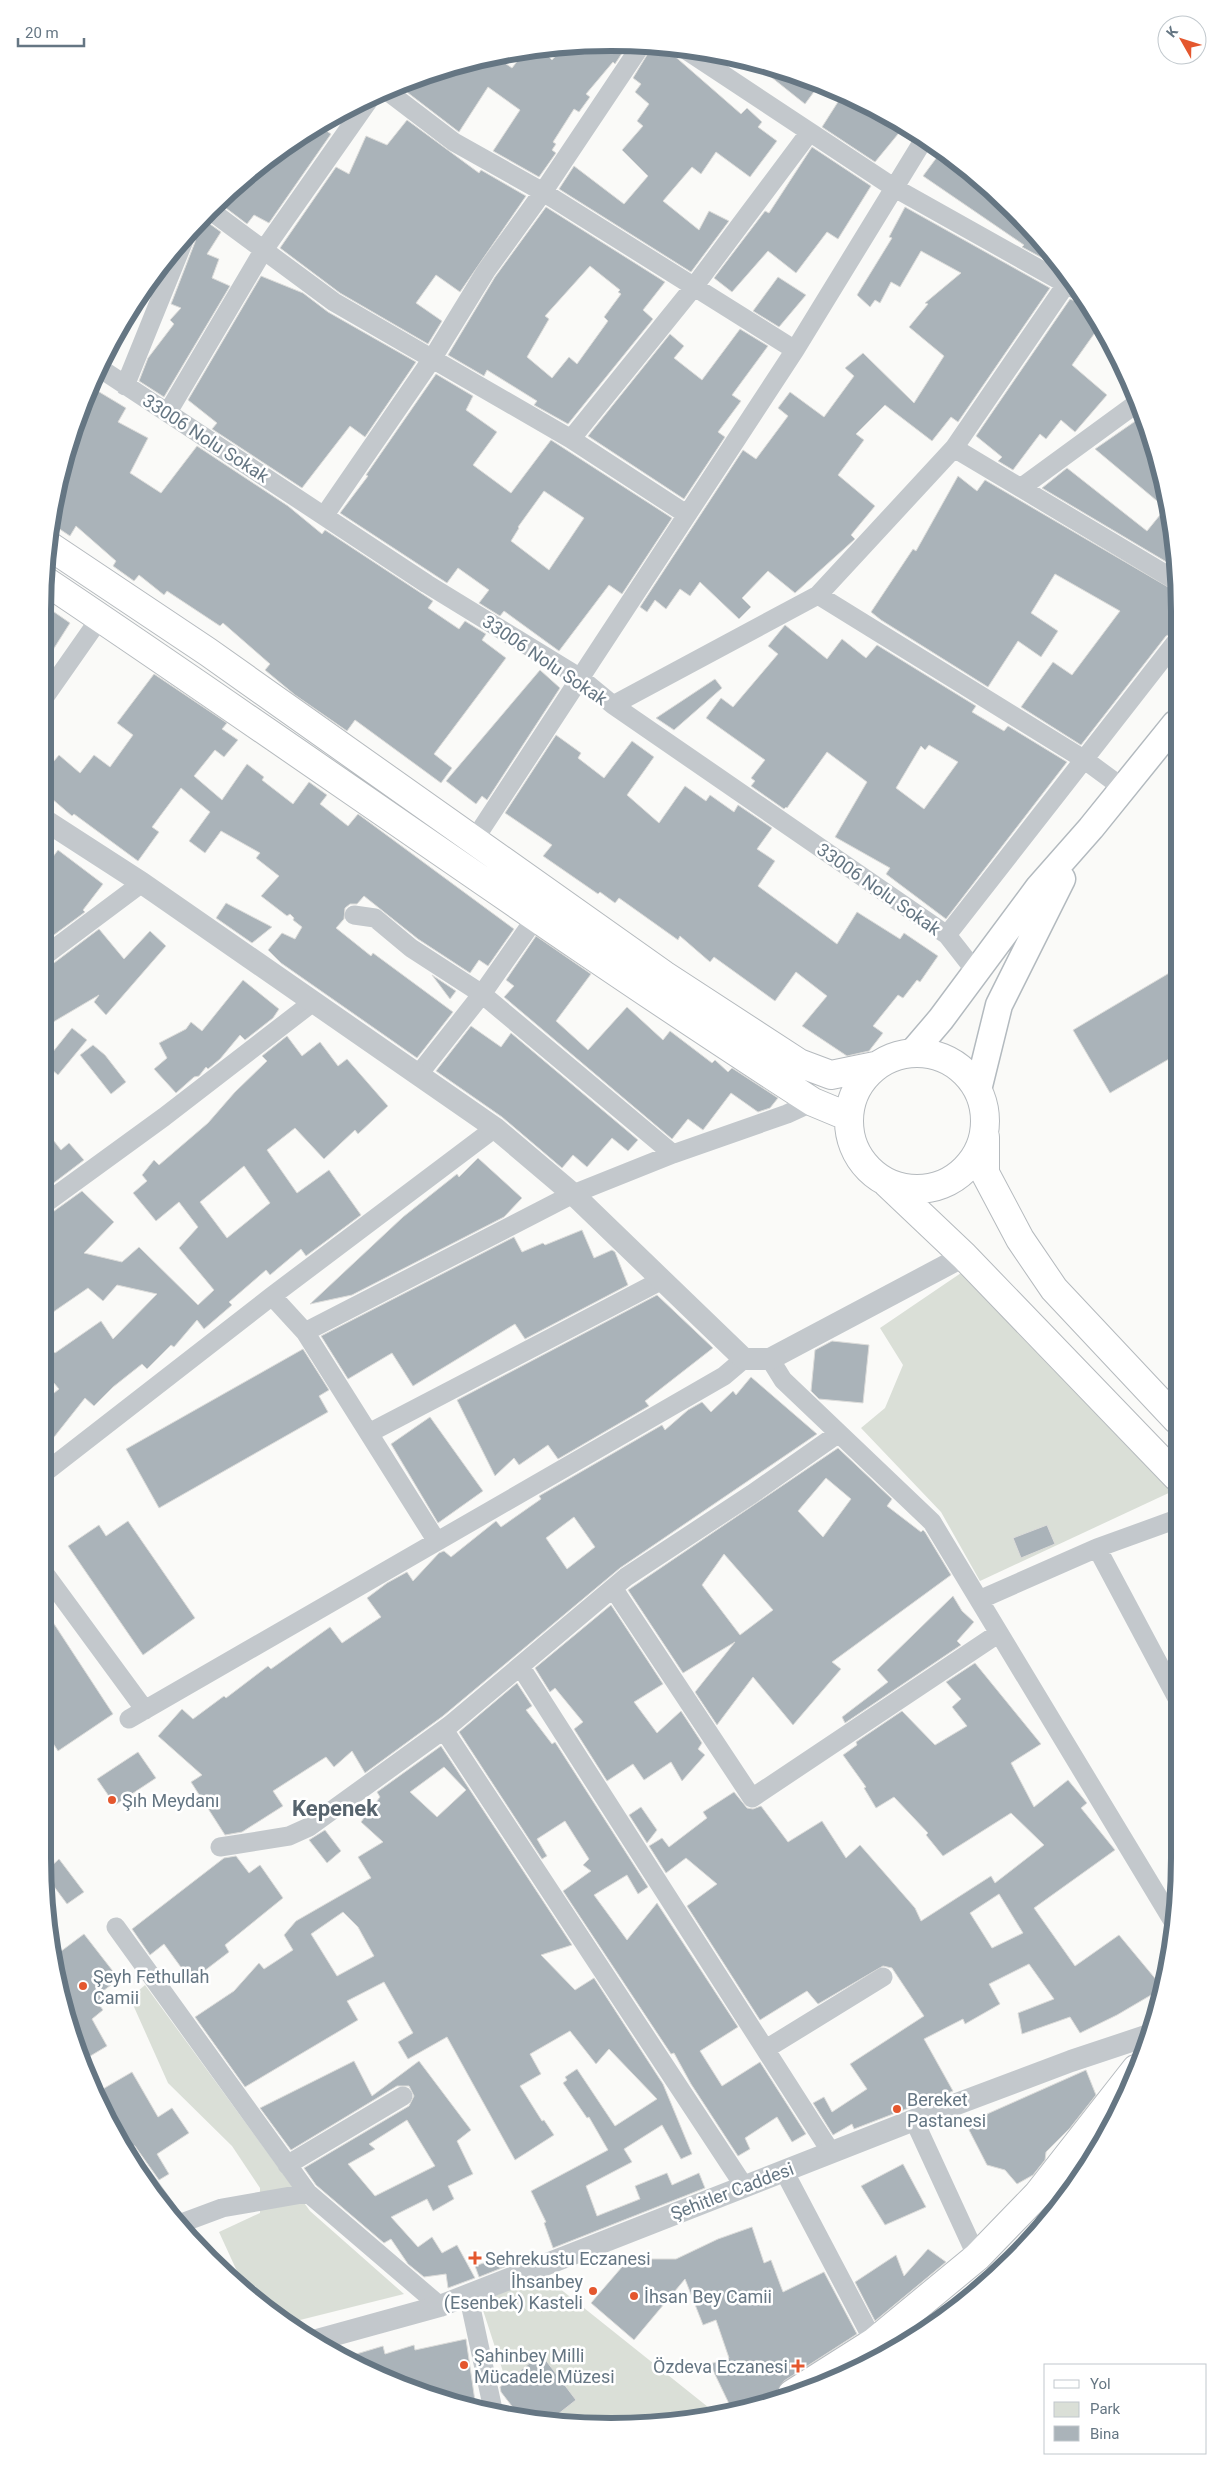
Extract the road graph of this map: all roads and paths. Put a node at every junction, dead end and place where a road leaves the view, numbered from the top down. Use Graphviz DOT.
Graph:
graph roads {
  1 [pos="637,52"];
  2 [pos="698,58"];
  3 [pos="393,96"];
  4 [pos="362,109"];
  5 [pos="809,133"];
  6 [pos="921,145"];
  7 [pos="894,187"];
  8 [pos="542,192"];
  9 [pos="216,214"];
  10 [pos="263,251"];
  11 [pos="177,258"];
  12 [pos="1063,282"];
  13 [pos="693,288"];
  14 [pos="1071,292"];
  15 [pos="795,350"];
  16 [pos="432,359"];
  17 [pos="105,372"];
  18 [pos="125,386"];
  19 [pos="1132,407"];
  20 [pos="168,412"];
  21 [pos="572,439"];
  22 [pos="954,448"];
  23 [pos="1022,487"];
  24 [pos="686,514"];
  25 [pos="324,516"];
  26 [pos="55,549"];
  27 [pos="1170,577"];
  28 [pos="52,585"];
  29 [pos="818,595"];
  30 [pos="100,618"];
  31 [pos="1171,648"];
  32 [pos="579,678"];
  33 [pos="51,688"];
  34 [pos="613,705"];
  35 [pos="1171,729"];
  36 [pos="1085,760"];
  37 [pos="1123,788"];
  38 [pos="51,824"];
  39 [pos="1091,828"];
  40 [pos="474,840"];
  41 [pos="142,883"];
  42 [pos="354,915"];
  43 [pos="536,917"];
  44 [pos="947,935"];
  45 [pos="51,951"];
  46 [pos="976,972"];
  47 [pos="482,994"];
  48 [pos="313,1002"];
  49 [pos="912,1052"];
  50 [pos="875,1066"];
  51 [pos="418,1075"];
  52 [pos="978,1090"];
  53 [pos="813,1102"];
  54 [pos="849,1117"];
  55 [pos="495,1128"];
  56 [pos="985,1131"];
  57 [pos="673,1154"];
  58 [pos="887,1183"];
  59 [pos="573,1194"];
  60 [pos="51,1199"];
  61 [pos="964,1256"];
  62 [pos="662,1280"];
  63 [pos="272,1296"];
  64 [pos="305,1332"];
  65 [pos="744,1359"];
  66 [pos="770,1359"];
  67 [pos="1171,1414"];
  68 [pos="369,1433"];
  69 [pos="839,1433"];
  70 [pos="51,1468"];
  71 [pos="1171,1471"];
  72 [pos="1171,1521"];
  73 [pos="436,1540"];
  74 [pos="1097,1548"];
  75 [pos="51,1583"];
  76 [pos="613,1588"];
  77 [pos="979,1600"];
  78 [pos="999,1633"];
  79 [pos="520,1666"];
  80 [pos="1171,1687"];
  81 [pos="444,1730"];
  82 [pos="220,1847"];
  83 [pos="1168,1912"];
  84 [pos="116,1927"];
  85 [pos="883,1977"];
  86 [pos="1141,2038"];
  87 [pos="766,2049"];
  88 [pos="1121,2088"];
  89 [pos="403,2096"];
  90 [pos="914,2120"];
  91 [pos="832,2152"];
  92 [pos="287,2165"];
  93 [pos="784,2170"];
  94 [pos="744,2186"];
  95 [pos="308,2193"];
  96 [pos="186,2222"];
  97 [pos="977,2257"];
  98 [pos="468,2294"];
  99 [pos="952,2295"];
  100 [pos="440,2306"];
  101 [pos="323,2338"];
  102 [pos="874,2342"];
  103 [pos="887,2345"];
  104 [pos="817,2378"];
  105 [pos="492,2405"];
  1 -- 8 [label="street"];
  2 -- 5 [label="street"];
  3 -- 8 [label="street"];
  4 -- 10 [label="street"];
  5 -- 7 [label="street"];
  5 -- 13 [label="street"];
  6 -- 7 [label="street"];
  7 -- 12 [label="street"];
  7 -- 15 [label="street"];
  8 -- 13 [label="street"];
  8 -- 16 [label="street"];
  9 -- 10 [label="street"];
  10 -- 16 [label="street"];
  10 -- 20 [label="street"];
  11 -- 18 [label="street"];
  13 -- 15 [label="street"];
  13 -- 21 [label="street"];
  14 -- 22 [label="street"];
  15 -- 24 [label="street"];
  16 -- 21 [label="street"];
  16 -- 25 [label="street"];
  17 -- 18 [label="street, 33006 Nolu Sokak"];
  18 -- 20 [label="street, 33006 Nolu Sokak"];
  19 -- 23 [label="street"];
  20 -- 25 [label="street, 33006 Nolu Sokak"];
  21 -- 24 [label="street"];
  22 -- 23 [label="street"];
  22 -- 29 [label="street"];
  23 -- 27 [label="street"];
  24 -- 32 [label="street"];
  25 -- 32 [label="street, 33006 Nolu Sokak"];
  26 -- 40 [label="main road"];
  28 -- 30 [label="main road"];
  29 -- 34 [label="street"];
  29 -- 36 [label="street"];
  30 -- 33 [label="street"];
  30 -- 43 [label="main road"];
  31 -- 36 [label="street"];
  32 -- 34 [label="street, 33006 Nolu Sokak"];
  32 -- 40 [label="street"];
  34 -- 44 [label="street, 33006 Nolu Sokak"];
  35 -- 37 [label="main road"];
  36 -- 37 [label="street"];
  36 -- 44 [label="street"];
  37 -- 39 [label="main road"];
  38 -- 41 [label="street"];
  39 -- 46 [label="main road"];
  39 -- 52 [label="main road"];
  40 -- 50 [label="main road"];
  41 -- 45 [label="street"];
  41 -- 48 [label="street"];
  42 -- 47 [label="street"];
  43 -- 47 [label="street"];
  43 -- 53 [label="main road"];
  44 -- 46 [label="street, 33006 Nolu Sokak"];
  46 -- 49 [label="main road"];
  47 -- 51 [label="street"];
  47 -- 57 [label="street"];
  48 -- 51 [label="street"];
  48 -- 60 [label="street"];
  49 -- 50 [label="main road"];
  49 -- 52 [label="main road"];
  50 -- 54 [label="main road"];
  51 -- 55 [label="street"];
  52 -- 56 [label="main road"];
  53 -- 54 [label="main road"];
  53 -- 57 [label="street"];
  54 -- 58 [label="main road"];
  55 -- 59 [label="street"];
  55 -- 63 [label="street"];
  56 -- 58 [label="main road"];
  56 -- 67 [label="main road"];
  57 -- 59 [label="street"];
  58 -- 61 [label="main road"];
  59 -- 62 [label="street"];
  59 -- 64 [label="street"];
  61 -- 66 [label="street"];
  61 -- 71 [label="main road"];
  62 -- 65 [label="street"];
  62 -- 68 [label="street"];
  63 -- 64 [label="street"];
  63 -- 70 [label="street"];
  64 -- 68 [label="street"];
  65 -- 66 [label="street"];
  65 -- 73 [label="street"];
  66 -- 69 [label="street"];
  68 -- 73 [label="street"];
  69 -- 76 [label="street"];
  69 -- 77 [label="street"];
  72 -- 74 [label="street"];
  73 -- 75 [label="street"];
  74 -- 77 [label="street"];
  74 -- 80 [label="street"];
  76 -- 78 [label="street"];
  76 -- 79 [label="street"];
  77 -- 78 [label="street"];
  78 -- 83 [label="street"];
  79 -- 81 [label="street"];
  79 -- 87 [label="street"];
  81 -- 82 [label="street"];
  81 -- 94 [label="street"];
  84 -- 92 [label="street"];
  85 -- 87 [label="street"];
  86 -- 90 [label="street, Şehitler Caddesi"];
  87 -- 91 [label="street"];
  88 -- 97 [label="main road"];
  89 -- 92 [label="street"];
  90 -- 91 [label="street, Şehitler Caddesi"];
  90 -- 97 [label="street"];
  91 -- 93 [label="street, Şehitler Caddesi"];
  92 -- 95 [label="street"];
  93 -- 94 [label="street, Şehitler Caddesi"];
  93 -- 102 [label="street"];
  94 -- 98 [label="street, Şehitler Caddesi"];
  95 -- 96 [label="street"];
  95 -- 100 [label="street"];
  97 -- 102 [label="main road"];
  98 -- 100 [label="street, Şehitler Caddesi"];
  98 -- 105 [label="street"];
  99 -- 103 [label="main road"];
  100 -- 101 [label="street, Şehitler Caddesi"];
  102 -- 104 [label="main road"];
}
